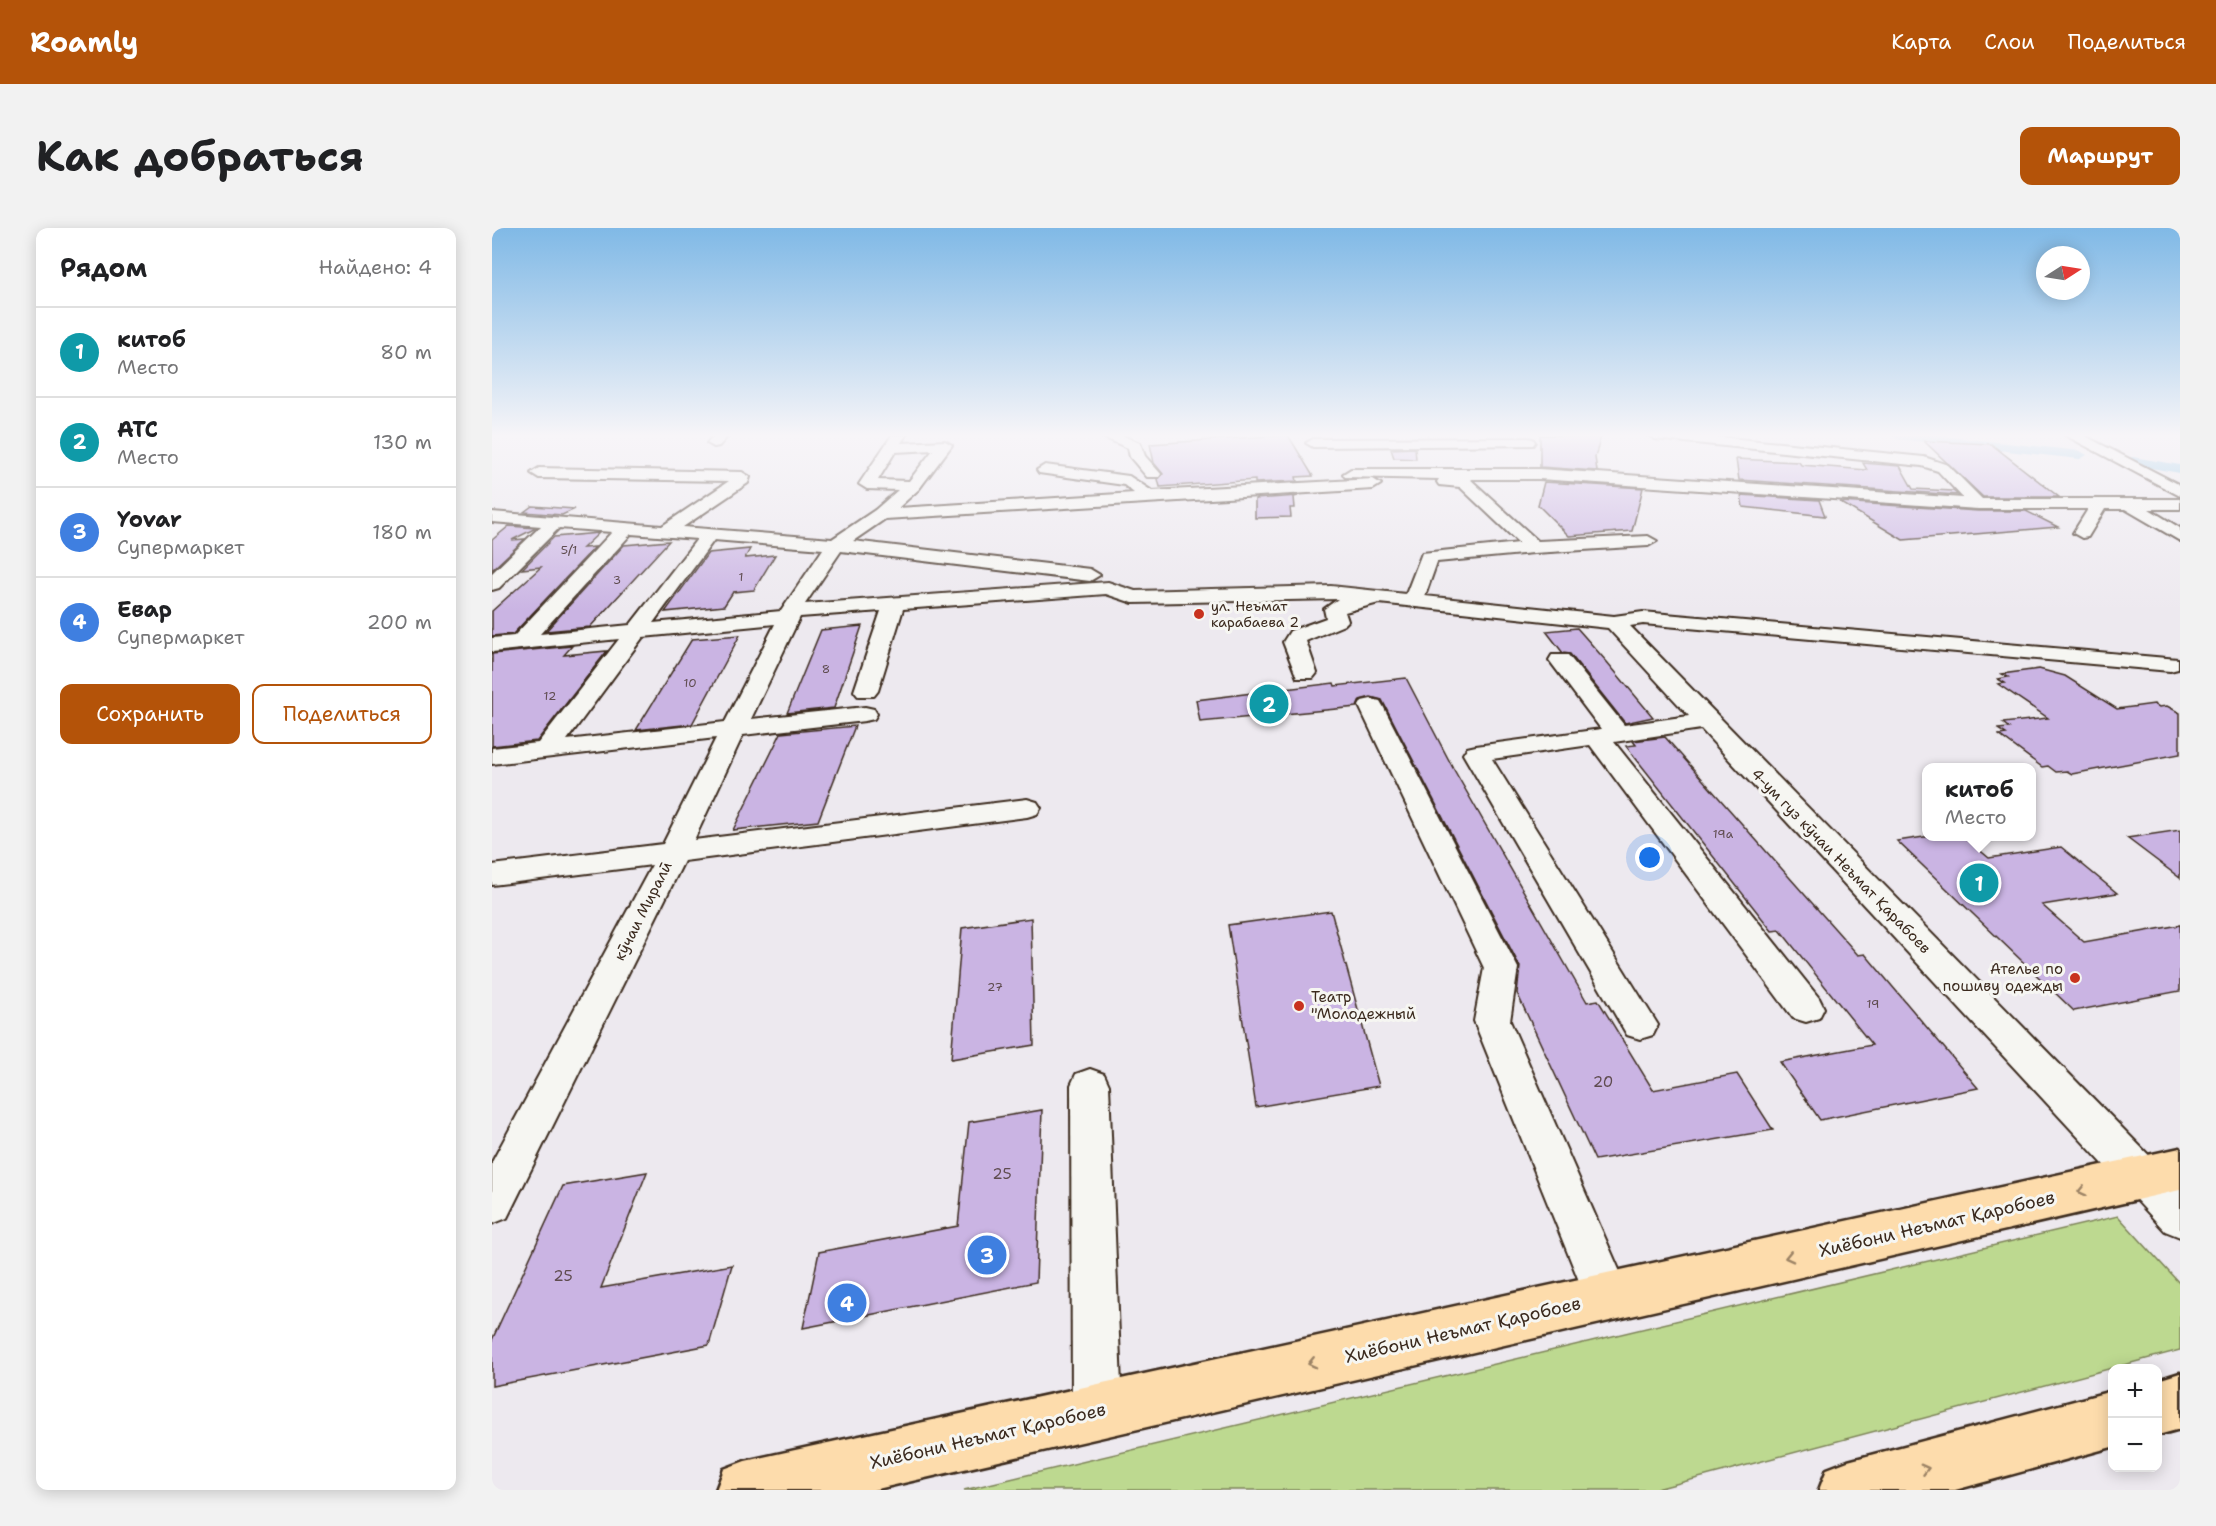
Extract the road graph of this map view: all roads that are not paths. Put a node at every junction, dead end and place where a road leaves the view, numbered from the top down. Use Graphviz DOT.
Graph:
graph roads {
  1 [pos="721,494"];
  2 [pos="904,494"];
  3 [pos="1145,494"];
  4 [pos="1177,494"];
  5 [pos="1477,494"];
  6 [pos="1830,494"];
  7 [pos="1968,494"];
  8 [pos="1148,496"];
  9 [pos="1978,504"];
  10 [pos="2099,504"];
  11 [pos="2129,504"];
  12 [pos="2180,504"];
  13 [pos="881,514"];
  14 [pos="492,517"];
  15 [pos="555,522"];
  16 [pos="626,528"];
  17 [pos="666,531"];
  18 [pos="2082,533"];
  19 [pos="709,535"];
  20 [pos="2180,536"];
  21 [pos="1648,541"];
  22 [pos="836,545"];
  23 [pos="1534,547"];
  24 [pos="1089,575"];
  25 [pos="1043,583"];
  26 [pos="492,584"];
  27 [pos="1405,598"];
  28 [pos="894,604"];
  29 [pos="793,610"];
  30 [pos="1614,622"];
  31 [pos="638,631"];
  32 [pos="521,642"];
  33 [pos="492,645"];
  34 [pos="1560,660"];
  35 [pos="2170,663"];
  36 [pos="1305,673"];
  37 [pos="1371,706"];
  38 [pos="1708,721"];
  39 [pos="735,727"];
  40 [pos="1608,736"];
  41 [pos="546,750"];
  42 [pos="492,756"];
  43 [pos="1027,808"];
  44 [pos="675,851"];
  45 [pos="492,875"];
  46 [pos="1806,1008"];
  47 [pos="1640,1025"];
  48 [pos="1089,1085"];
  49 [pos="2162,1173"];
  50 [pos="492,1204"];
  51 [pos="2180,1217"];
  52 [pos="1608,1297"];
  53 [pos="2180,1401"];
  54 [pos="2162,1406"];
  55 [pos="1097,1411"];
  56 [pos="2108,1420"];
  57 [pos="746,1490"];
  58 [pos="1848,1490"];
  1 -- 17 [label="street"];
  2 -- 13 [label="street"];
  3 -- 8 [label="street"];
  4 -- 8 [label="street"];
  5 -- 23 [label="street"];
  6 -- 9 [label="street"];
  7 -- 9 [label="street"];
  8 -- 13 [label="street"];
  9 -- 10 [label="street"];
  10 -- 11 [label="street"];
  10 -- 18 [label="street"];
  11 -- 12 [label="street"];
  11 -- 20 [label="street"];
  13 -- 22 [label="street"];
  14 -- 15 [label="street"];
  15 -- 16 [label="street"];
  15 -- 26 [label="street"];
  16 -- 17 [label="street"];
  16 -- 32 [label="street"];
  17 -- 19 [label="street"];
  19 -- 22 [label="street"];
  19 -- 31 [label="street"];
  21 -- 23 [label="street"];
  22 -- 24 [label="street"];
  22 -- 29 [label="street, кӯчаи Миралӣ"];
  23 -- 27 [label="street"];
  25 -- 29 [label="street"];
  27 -- 28 [label="street"];
  27 -- 30 [label="street"];
  27 -- 36 [label="street"];
  28 -- 29 [label="street"];
  28 -- 39 [label="street"];
  29 -- 31 [label="street"];
  29 -- 39 [label="street, кӯчаи Миралӣ"];
  30 -- 35 [label="street"];
  30 -- 38 [label="street, 4-ум гуз кӯчаи Неъмат Қарабоев"];
  31 -- 32 [label="street"];
  31 -- 41 [label="street"];
  32 -- 33 [label="street"];
  34 -- 40 [label="street"];
  37 -- 52 [label="street"];
  38 -- 40 [label="street"];
  38 -- 49 [label="street, 4-ум гуз кӯчаи Неъмат Қарабоев"];
  39 -- 41 [label="street"];
  39 -- 44 [label="street, кӯчаи Миралӣ"];
  40 -- 46 [label="street"];
  40 -- 47 [label="street"];
  41 -- 42 [label="street"];
  43 -- 44 [label="street"];
  44 -- 45 [label="street"];
  44 -- 50 [label="street, кӯчаи Миралӣ"];
  48 -- 55 [label="street"];
  49 -- 51 [label="street, 4-ум гуз кӯчаи Неъмат Қарабоев"];
  49 -- 52 [label="highway, Хиёбони Неъмат Қаробоев, one-way"];
  52 -- 55 [label="highway, Хиёбони Неъмат Қаробоев, one-way"];
  53 -- 54 [label="highway"];
  55 -- 57 [label="highway, Хиёбони Неъмат Қаробоев"];
  58 -- 56 [label="highway, one-way"];
}
